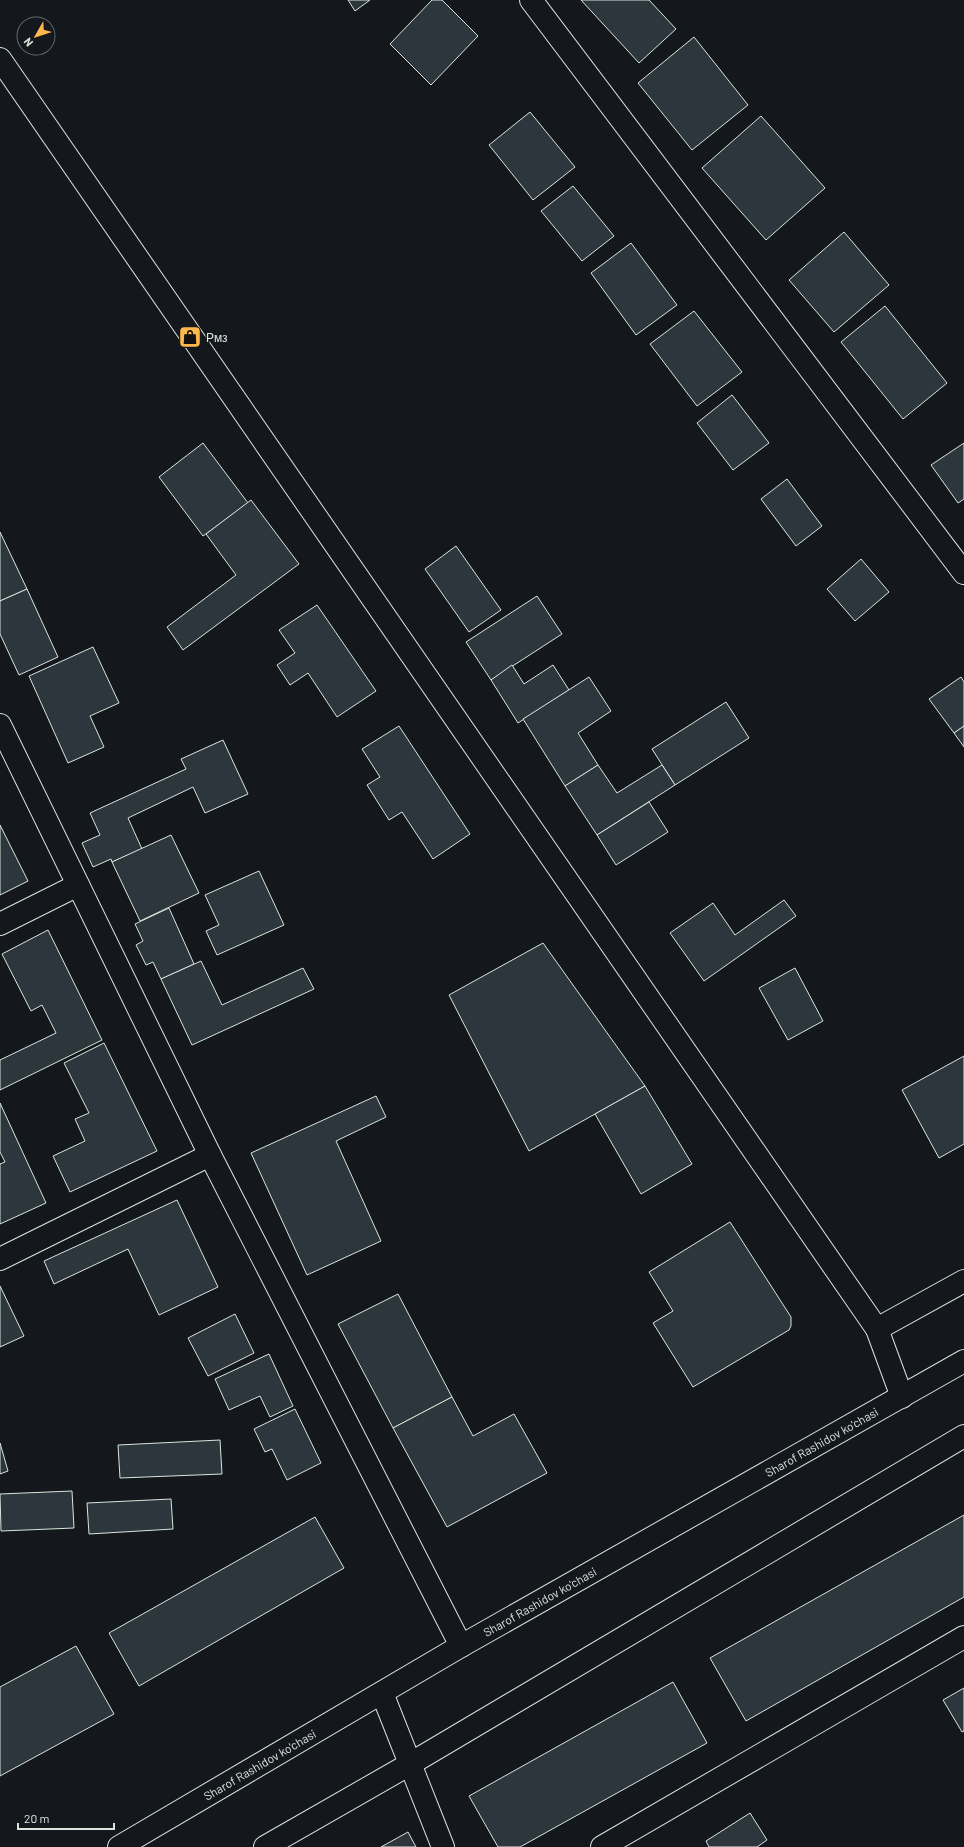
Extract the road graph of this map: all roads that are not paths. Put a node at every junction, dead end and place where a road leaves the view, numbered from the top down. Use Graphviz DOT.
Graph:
graph roads {
  1 [pos="531,0"];
  2 [pos="0,59"];
  3 [pos="964,573"];
  4 [pos="0,725"];
  5 [pos="78,885"];
  6 [pos="0,924"];
  7 [pos="210,1155"];
  8 [pos="0,1259"];
  9 [pos="964,1281"];
  10 [pos="877,1329"];
  11 [pos="964,1361"];
  12 [pos="902,1397"];
  13 [pos="964,1436"];
  14 [pos="964,1637"];
  15 [pos="461,1646"];
  16 [pos="382,1693"];
  17 [pos="410,1764"];
  18 [pos="119,1847"];
  19 [pos="266,1847"];
  20 [pos="443,1847"];
  21 [pos="602,1847"];
  1 -- 3 [label="street"];
  2 -- 10 [label="street"];
  4 -- 5 [label="street"];
  5 -- 6 [label="street"];
  5 -- 7 [label="street"];
  7 -- 8 [label="street"];
  7 -- 15 [label="street"];
  9 -- 10 [label="street"];
  10 -- 12 [label="street"];
  11 -- 12 [label="street, Sharof Rashidov ko'chasi"];
  12 -- 15 [label="street, Sharof Rashidov ko'chasi"];
  13 -- 17 [label="street"];
  14 -- 21 [label="street"];
  15 -- 16 [label="street, Sharof Rashidov ko'chasi"];
  16 -- 17 [label="street"];
  16 -- 18 [label="street, Sharof Rashidov ko'chasi"];
  17 -- 19 [label="street"];
  17 -- 20 [label="street"];
}
